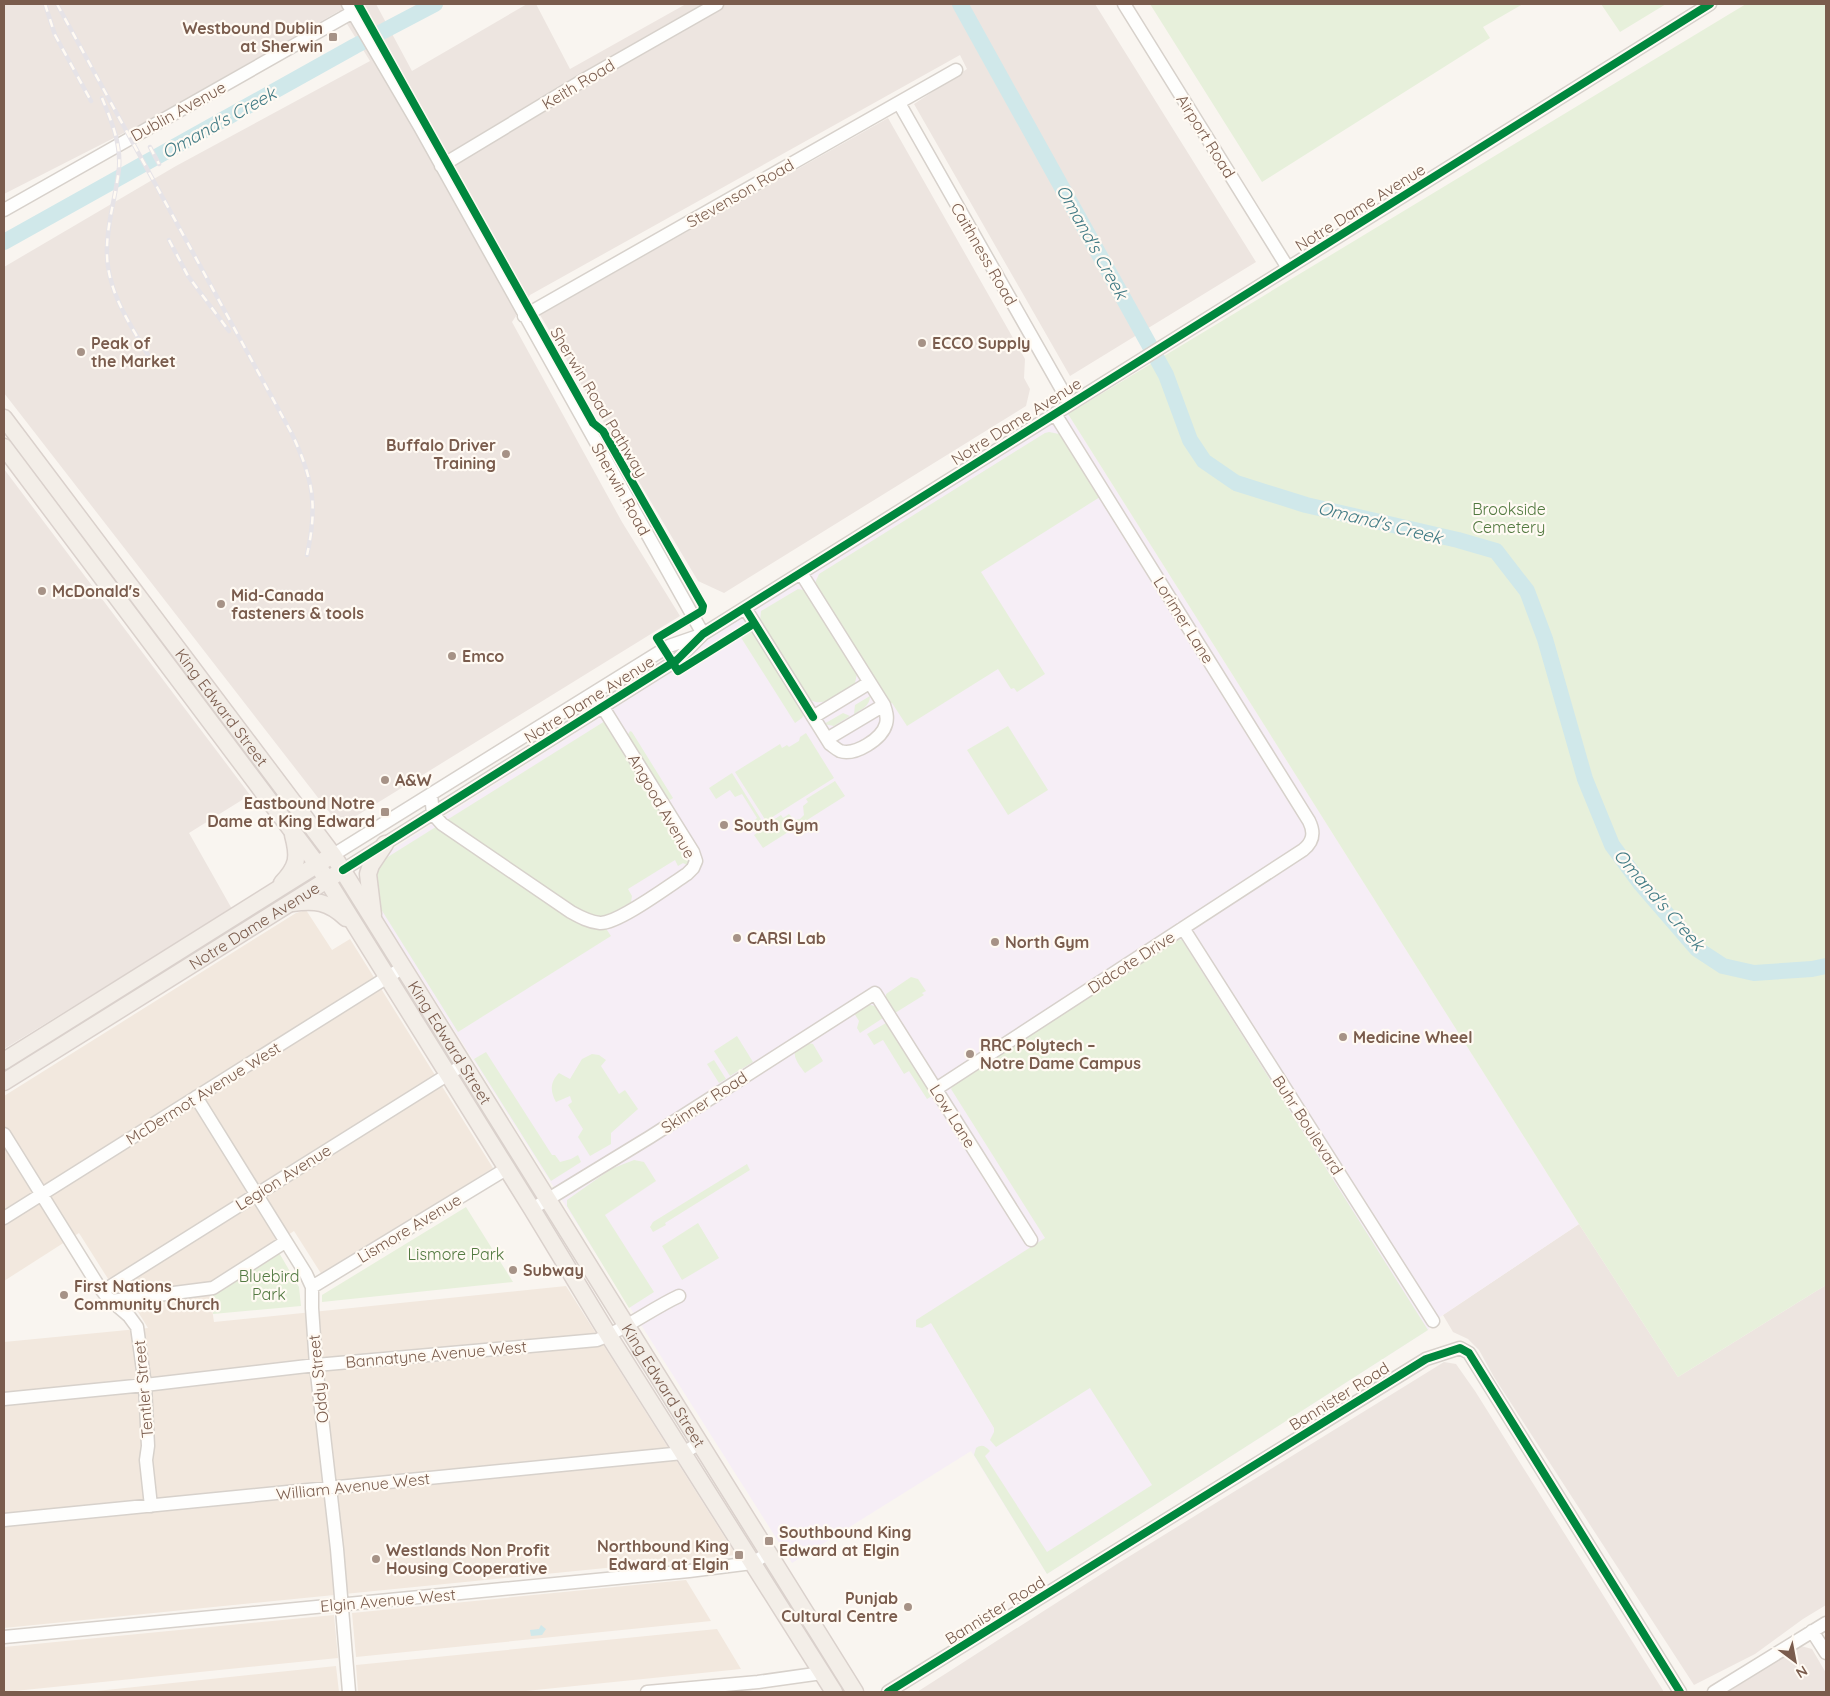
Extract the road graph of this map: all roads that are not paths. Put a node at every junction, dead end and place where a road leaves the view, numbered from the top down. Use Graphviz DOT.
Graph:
graph roads {
  1 [pos="716,4"];
  2 [pos="1124,4"];
  3 [pos="1710,4"];
  4 [pos="350,8"];
  5 [pos="956,70"];
  6 [pos="899,103"];
  7 [pos="441,166"];
  8 [pos="4,210"];
  9 [pos="1288,268"];
  10 [pos="524,316"];
  11 [pos="1070,404"];
  12 [pos="1055,414"];
  13 [pos="4,418"];
  14 [pos="8,443"];
  15 [pos="88,530"];
  16 [pos="74,540"];
  17 [pos="801,573"];
  18 [pos="745,608"];
  19 [pos="703,634"];
  20 [pos="870,683"];
  21 [pos="594,692"];
  22 [pos="884,705"];
  23 [pos="603,707"];
  24 [pos="813,717"];
  25 [pos="550,720"];
  26 [pos="559,735"];
  27 [pos="827,739"];
  28 [pos="431,794"];
  29 [pos="433,814"];
  30 [pos="1312,827"];
  31 [pos="293,834"];
  32 [pos="385,844"];
  33 [pos="333,855"];
  34 [pos="316,864"];
  35 [pos="343,870"];
  36 [pos="327,880"];
  37 [pos="274,892"];
  38 [pos="288,904"];
  39 [pos="374,922"];
  40 [pos="354,926"];
  41 [pos="1183,928"];
  42 [pos="402,968"];
  43 [pos="386,977"];
  44 [pos="875,993"];
  45 [pos="4,1061"];
  46 [pos="463,1065"];
  47 [pos="447,1075"];
  48 [pos="4,1082"];
  49 [pos="936,1089"];
  50 [pos="196,1097"];
  51 [pos="4,1134"];
  52 [pos="506,1169"];
  53 [pos="41,1195"];
  54 [pos="255,1195"];
  55 [pos="548,1199"];
  56 [pos="532,1209"];
  57 [pos="4,1218"];
  58 [pos="1031,1240"];
  59 [pos="285,1242"];
  60 [pos="312,1287"];
  61 [pos="107,1296"];
  62 [pos="679,1296"];
  63 [pos="1434,1321"];
  64 [pos="627,1326"];
  65 [pos="609,1336"];
  66 [pos="316,1365"];
  67 [pos="145,1385"];
  68 [pos="4,1399"];
  69 [pos="700,1443"];
  70 [pos="683,1453"];
  71 [pos="330,1488"];
  72 [pos="151,1506"];
  73 [pos="4,1520"];
  74 [pos="769,1553"];
  75 [pos="752,1563"];
  76 [pos="341,1604"];
  77 [pos="1826,1622"];
  78 [pos="1812,1631"];
  79 [pos="4,1637"];
  80 [pos="1826,1653"];
  81 [pos="822,1673"];
  82 [pos="349,1692"];
  83 [pos="647,1692"];
  84 [pos="834,1692"];
  85 [pos="855,1692"];
  86 [pos="888,1692"];
  87 [pos="1680,1692"];
  88 [pos="1714,1692"];
  1 -- 7 [label="street, Keith Road"];
  2 -- 9 [label="street, Airport Road"];
  3 -- 9 [label="street, Notre Dame Avenue"];
  4 -- 7 [label="street, Sherwin Road"];
  4 -- 8 [label="street, Dublin Avenue"];
  5 -- 6 [label="street, Stevenson Road"];
  6 -- 10 [label="street, Stevenson Road"];
  6 -- 11 [label="street, Caithness Road"];
  7 -- 10 [label="street, Sherwin Road"];
  9 -- 11 [label="street, Notre Dame Avenue"];
  10 -- 19 [label="street, Sherwin Road"];
  11 -- 12 [label="street, Notre Dame Avenue"];
  12 -- 17 [label="street, Notre Dame Avenue"];
  12 -- 30 [label="street, Lorimer Lane"];
  13 -- 14 [label="main road, King Edward Street"];
  14 -- 15 [label="main road, King Edward Street"];
  14 -- 16 [label="main road, King Edward Street"];
  15 -- 16 [label="main road"];
  15 -- 33 [label="main road, King Edward Street"];
  16 -- 31 [label="main road, King Edward Street"];
  17 -- 18 [label="street, Notre Dame Avenue"];
  17 -- 20 [label="street"];
  18 -- 19 [label="street, Notre Dame Avenue"];
  18 -- 24 [label="street"];
  19 -- 21 [label="street, Notre Dame Avenue"];
  19 -- 23 [label="street, Notre Dame Avenue"];
  20 -- 22 [label="street"];
  20 -- 24 [label="street"];
  21 -- 23 [label="street, Angood Avenue"];
  21 -- 25 [label="street, Notre Dame Avenue"];
  22 -- 27 [label="street"];
  22 -- 27 [label="street"];
  23 -- 26 [label="street, Notre Dame Avenue"];
  23 -- 29 [label="street, Angood Avenue"];
  24 -- 27 [label="street"];
  25 -- 26 [label="street"];
  25 -- 28 [label="street, Notre Dame Avenue"];
  26 -- 29 [label="street, Notre Dame Avenue"];
  28 -- 29 [label="street"];
  28 -- 33 [label="street, Notre Dame Avenue"];
  29 -- 32 [label="street, Notre Dame Avenue"];
  30 -- 41 [label="street, Didcote Drive"];
  31 -- 34 [label="main road, King Edward Street"];
  31 -- 37 [label="main road"];
  32 -- 35 [label="street, Notre Dame Avenue"];
  32 -- 39 [label="main road"];
  33 -- 34 [label="main road, Notre Dame Avenue"];
  33 -- 35 [label="main road, King Edward Street"];
  34 -- 36 [label="main road, King Edward Street"];
  34 -- 37 [label="main road, Notre Dame Avenue"];
  35 -- 36 [label="main road, Notre Dame Avenue"];
  35 -- 39 [label="main road, King Edward Street"];
  36 -- 38 [label="main road, Notre Dame Avenue"];
  36 -- 40 [label="main road, King Edward Street"];
  37 -- 45 [label="main road, Notre Dame Avenue"];
  38 -- 40 [label="main road"];
  38 -- 48 [label="main road, Notre Dame Avenue"];
  39 -- 42 [label="main road, King Edward Street"];
  40 -- 43 [label="main road, King Edward Street"];
  41 -- 49 [label="street, Didcote Drive"];
  41 -- 63 [label="street, Buhr Boulevard"];
  42 -- 43 [label="street, McDermot Avenue West"];
  42 -- 46 [label="main road, King Edward Street"];
  43 -- 47 [label="main road, King Edward Street"];
  43 -- 50 [label="street, McDermot Avenue West"];
  44 -- 49 [label="street, Low Lane"];
  44 -- 55 [label="street, Skinner Road"];
  46 -- 47 [label="street, Legion Avenue"];
  46 -- 55 [label="main road, King Edward Street"];
  47 -- 52 [label="main road, King Edward Street"];
  47 -- 54 [label="street, Legion Avenue"];
  49 -- 58 [label="street, Low Lane"];
  50 -- 53 [label="street, McDermot Avenue West"];
  50 -- 54 [label="street"];
  51 -- 53 [label="street, Tentler Street"];
  52 -- 56 [label="main road, King Edward Street"];
  52 -- 60 [label="street, Lismore Avenue"];
  53 -- 57 [label="street, McDermot Avenue West"];
  53 -- 61 [label="street, Tentler Street"];
  54 -- 59 [label="street"];
  54 -- 61 [label="street, Legion Avenue"];
  55 -- 56 [label="street, Skinner Road"];
  55 -- 64 [label="main road, King Edward Street"];
  56 -- 65 [label="main road, King Edward Street"];
  59 -- 60 [label="street"];
  59 -- 61 [label="street"];
  60 -- 66 [label="street, Oddy Street"];
  61 -- 67 [label="street, Tentler Street"];
  62 -- 64 [label="street, Bannatyne Avenue West"];
  64 -- 65 [label="street, Bannatyne Avenue West"];
  64 -- 69 [label="main road, King Edward Street"];
  65 -- 66 [label="street, Bannatyne Avenue West"];
  65 -- 70 [label="main road, King Edward Street"];
  66 -- 67 [label="street, Bannatyne Avenue West"];
  66 -- 71 [label="street, Oddy Street"];
  67 -- 68 [label="street, Bannatyne Avenue West"];
  67 -- 72 [label="street, Tentler Street"];
  69 -- 70 [label="street, William Avenue West"];
  69 -- 74 [label="main road, King Edward Street"];
  70 -- 71 [label="street, William Avenue West"];
  70 -- 75 [label="main road, King Edward Street"];
  71 -- 72 [label="street, William Avenue West"];
  71 -- 76 [label="street, Oddy Street"];
  72 -- 73 [label="street, William Avenue West"];
  74 -- 75 [label="street, Elgin Avenue West"];
  74 -- 85 [label="main road, King Edward Street"];
  75 -- 76 [label="street, Elgin Avenue West"];
  75 -- 81 [label="main road, King Edward Street"];
  76 -- 79 [label="street, Elgin Avenue West"];
  76 -- 82 [label="street, Oddy Street"];
  77 -- 78 [label="street"];
  78 -- 80 [label="street"];
  78 -- 88 [label="street"];
  81 -- 83 [label="street"];
  81 -- 84 [label="main road, King Edward Street"];
  86 -- 87 [label="street, Bannister Road"];
}
